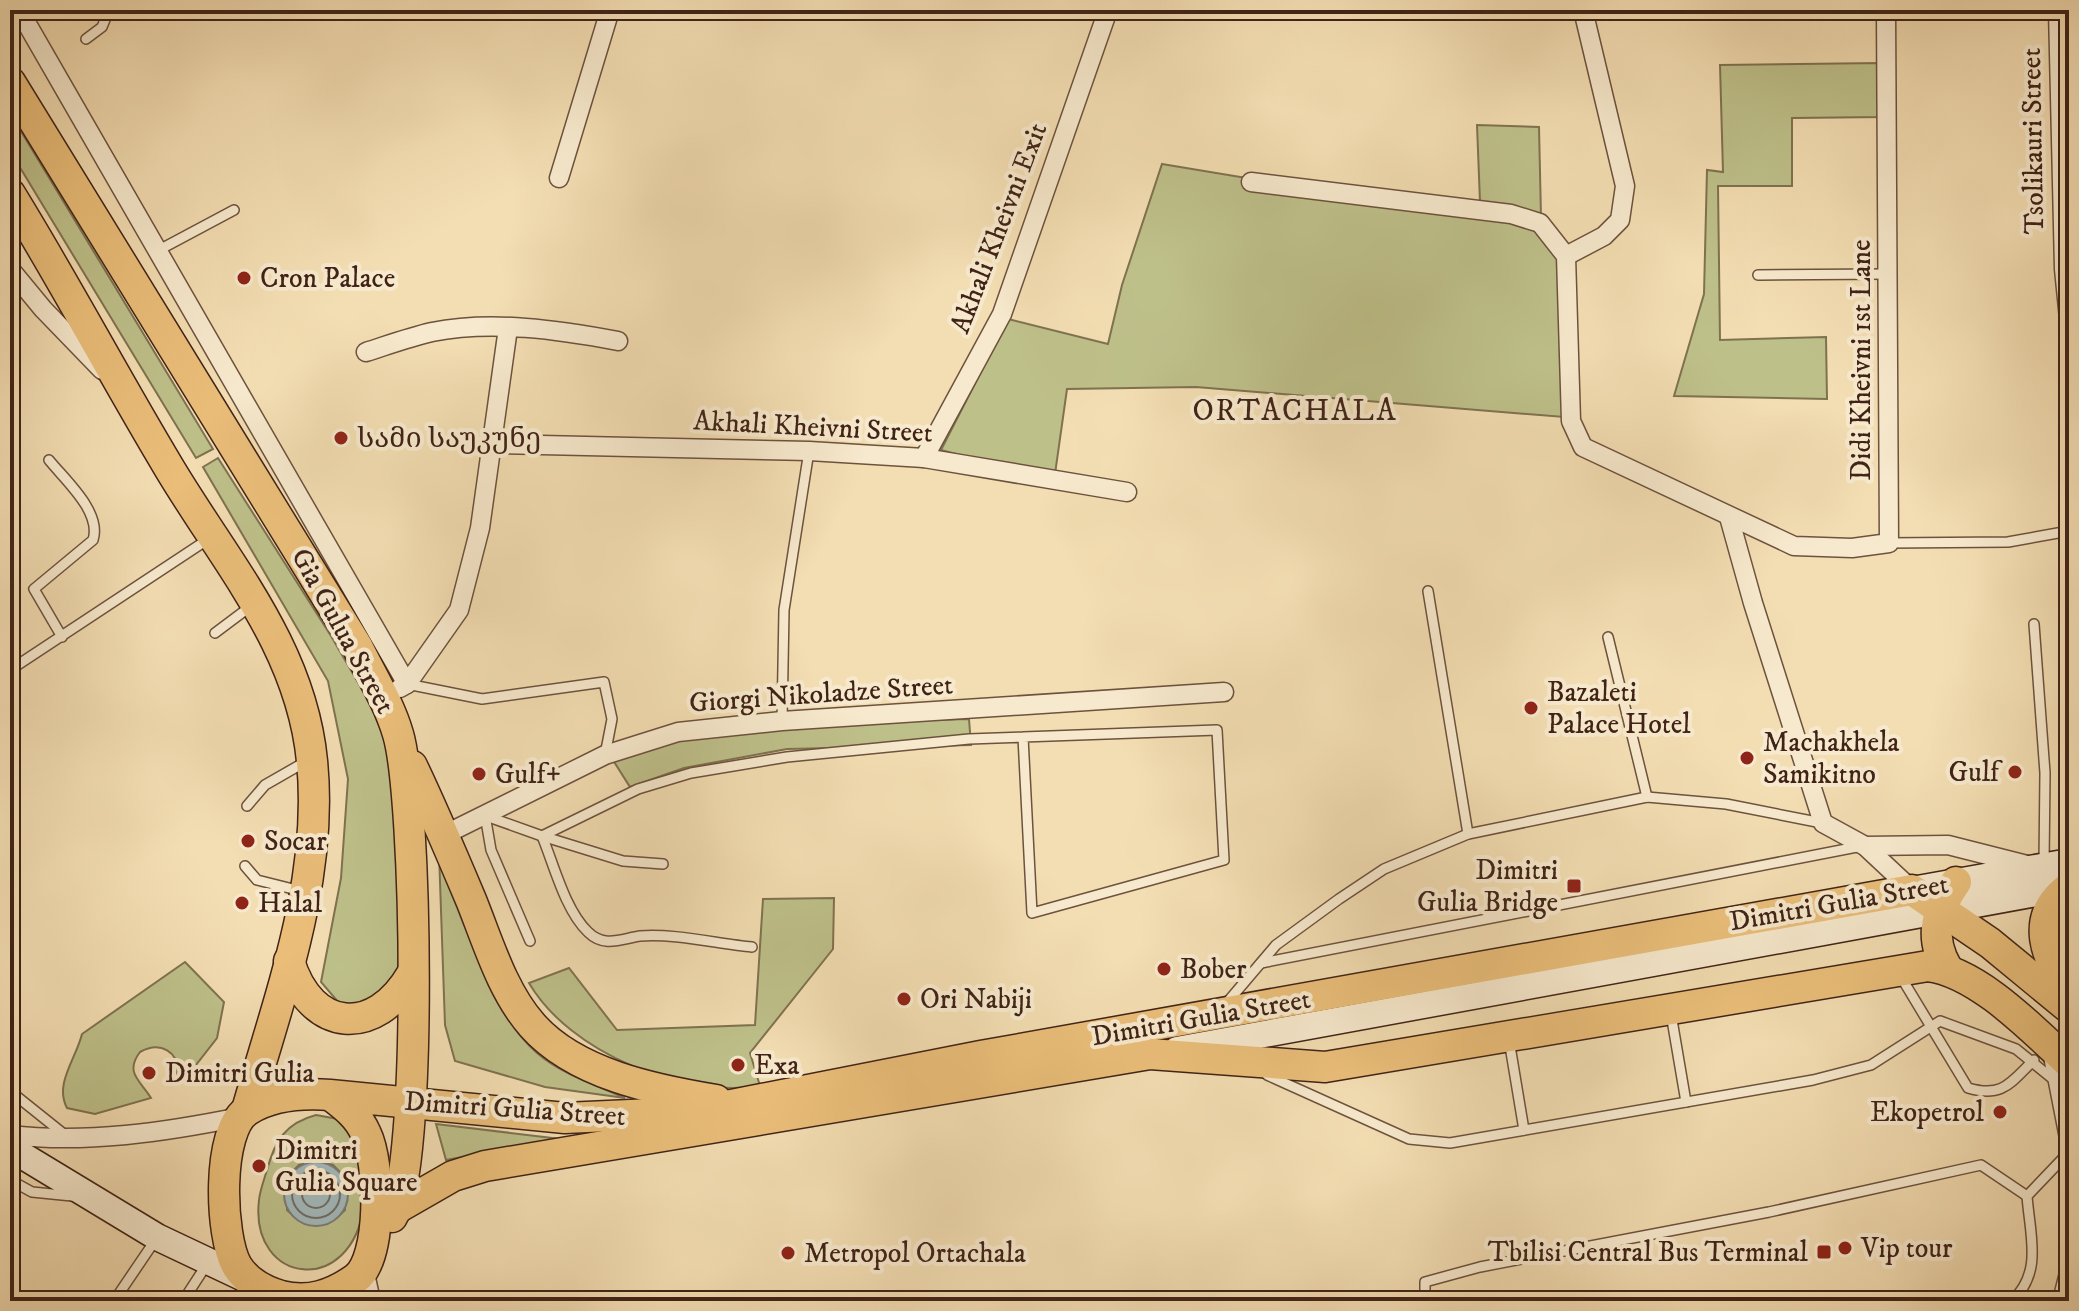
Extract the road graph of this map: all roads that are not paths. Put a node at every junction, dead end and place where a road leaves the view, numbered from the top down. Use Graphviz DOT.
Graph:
graph roads {
  1 [pos="19,10"];
  2 [pos="109,10"];
  3 [pos="610,10"];
  4 [pos="1108,10"];
  5 [pos="1583,10"];
  6 [pos="1886,10"];
  7 [pos="2058,10"];
  8 [pos="86,39"];
  9 [pos="10,82"];
  10 [pos="559,178"];
  11 [pos="1251,182"];
  12 [pos="10,194"];
  13 [pos="234,210"];
  14 [pos="159,250"];
  15 [pos="1566,256"];
  16 [pos="10,269"];
  17 [pos="1889,274"];
  18 [pos="1758,275"];
  19 [pos="2069,319"];
  20 [pos="508,328"];
  21 [pos="618,341"];
  22 [pos="366,352"];
  23 [pos="125,394"];
  24 [pos="495,444"];
  25 [pos="809,451"];
  26 [pos="924,458"];
  27 [pos="49,460"];
  28 [pos="1127,492"];
  29 [pos="1729,517"];
  30 [pos="2069,531"];
  31 [pos="213,536"];
  32 [pos="1889,543"];
  33 [pos="1428,591"];
  34 [pos="255,604"];
  35 [pos="2034,624"];
  36 [pos="215,633"];
  37 [pos="62,637"];
  38 [pos="1608,637"];
  39 [pos="10,670"];
  40 [pos="395,691"];
  41 [pos="1224,692"];
  42 [pos="782,721"];
  43 [pos="398,735"];
  44 [pos="1023,737"];
  45 [pos="605,755"];
  46 [pos="312,759"];
  47 [pos="1647,797"];
  48 [pos="247,806"];
  49 [pos="485,815"];
  50 [pos="1823,823"];
  51 [pos="1468,834"];
  52 [pos="444,835"];
  53 [pos="542,836"];
  54 [pos="1865,846"];
  55 [pos="663,864"];
  56 [pos="245,866"];
  57 [pos="2057,874"];
  58 [pos="1956,882"];
  59 [pos="1912,890"];
  60 [pos="306,892"];
  61 [pos="1940,908"];
  62 [pos="530,941"];
  63 [pos="752,947"];
  64 [pos="289,961"];
  65 [pos="1261,963"];
  66 [pos="1947,968"];
  67 [pos="1897,969"];
  68 [pos="412,974"];
  69 [pos="2069,994"];
  70 [pos="1670,1007"];
  71 [pos="2069,1008"];
  72 [pos="1215,1016"];
  73 [pos="1932,1026"];
  74 [pos="1509,1037"];
  75 [pos="1150,1054"];
  76 [pos="1232,1062"];
  77 [pos="2053,1064"];
  78 [pos="10,1091"];
  79 [pos="330,1095"];
  80 [pos="1686,1102"];
  81 [pos="410,1103"];
  82 [pos="741,1104"];
  83 [pos="244,1113"];
  84 [pos="1524,1130"];
  85 [pos="10,1135"];
  86 [pos="68,1137"];
  87 [pos="2069,1138"];
  88 [pos="10,1148"];
  89 [pos="2069,1152"];
  90 [pos="10,1180"];
  91 [pos="2027,1196"];
  92 [pos="92,1198"];
  93 [pos="399,1207"];
  94 [pos="157,1237"];
  95 [pos="209,1262"];
  96 [pos="2069,1273"];
  97 [pos="367,1275"];
  98 [pos="265,1291"];
  99 [pos="114,1301"];
  100 [pos="183,1301"];
  101 [pos="1425,1301"];
  102 [pos="2012,1301"];
  103 [pos="2062,1301"];
  1 -- 14 [label="street, Gia Gulua Street"];
  2 -- 8 [label="lane"];
  3 -- 10 [label="street"];
  4 -- 26 [label="street, Akhali Kheivni Exit"];
  5 -- 15 [label="street"];
  6 -- 17 [label="street, Didi Kheivni 1st Lane"];
  7 -- 19 [label="street, Tsolikauri Street"];
  9 -- 40 [label="highway, Gia Gulua Street"];
  11 -- 15 [label="street"];
  12 -- 23 [label="highway"];
  13 -- 14 [label="lane"];
  14 -- 40 [label="street, Gia Gulua Street"];
  15 -- 29 [label="street"];
  16 -- 23 [label="street"];
  17 -- 18 [label="lane"];
  17 -- 32 [label="street, Didi Kheivni 1st Lane"];
  20 -- 21 [label="street"];
  20 -- 22 [label="street"];
  20 -- 24 [label="street"];
  23 -- 31 [label="highway"];
  24 -- 25 [label="street, Akhali Kheivni Street"];
  24 -- 40 [label="street"];
  25 -- 26 [label="street, Akhali Kheivni Street"];
  25 -- 42 [label="lane"];
  26 -- 28 [label="street, Akhali Kheivni Street"];
  27 -- 37 [label="lane"];
  29 -- 32 [label="street"];
  29 -- 50 [label="street"];
  30 -- 32 [label="lane"];
  31 -- 34 [label="highway"];
  31 -- 37 [label="lane"];
  33 -- 51 [label="lane"];
  34 -- 36 [label="lane"];
  34 -- 46 [label="highway"];
  35 -- 57 [label="lane"];
  37 -- 39 [label="lane"];
  38 -- 47 [label="lane"];
  40 -- 43 [label="highway, Gia Gulua Street"];
  40 -- 45 [label="lane"];
  41 -- 42 [label="street, Giorgi Nikoladze Street"];
  42 -- 45 [label="street, Giorgi Nikoladze Street"];
  43 -- 52 [label="highway"];
  43 -- 68 [label="highway, Gia Gulua Street"];
  44 -- 44 [label="lane"];
  44 -- 53 [label="lane"];
  45 -- 49 [label="street, Giorgi Nikoladze Street"];
  46 -- 48 [label="lane"];
  46 -- 60 [label="highway"];
  47 -- 50 [label="lane"];
  47 -- 51 [label="lane"];
  49 -- 52 [label="street, Giorgi Nikoladze Street"];
  49 -- 53 [label="lane"];
  49 -- 62 [label="lane"];
  50 -- 54 [label="street"];
  51 -- 65 [label="lane"];
  52 -- 82 [label="highway"];
  53 -- 55 [label="lane"];
  53 -- 63 [label="lane"];
  54 -- 57 [label="street"];
  54 -- 59 [label="street"];
  54 -- 65 [label="lane"];
  56 -- 60 [label="lane"];
  57 -- 58 [label="main road, Dimitri Gulia Street"];
  57 -- 61 [label="main road, Dimitri Gulia Street"];
  57 -- 69 [label="highway"];
  58 -- 59 [label="main road, Dimitri Gulia Street"];
  58 -- 61 [label="highway"];
  59 -- 61 [label="highway"];
  59 -- 72 [label="highway, Dimitri Gulia Street"];
  60 -- 64 [label="highway"];
  61 -- 66 [label="highway"];
  61 -- 71 [label="highway"];
  61 -- 75 [label="main road, Dimitri Gulia Street"];
  64 -- 68 [label="highway"];
  64 -- 83 [label="highway"];
  65 -- 72 [label="lane"];
  66 -- 67 [label="highway, Dimitri Gulia Street"];
  66 -- 77 [label="highway"];
  67 -- 70 [label="highway, Dimitri Gulia Street"];
  67 -- 73 [label="lane"];
  68 -- 81 [label="highway, Gia Gulua Street"];
  70 -- 74 [label="highway, Dimitri Gulia Street"];
  70 -- 80 [label="lane"];
  72 -- 82 [label="highway, Dimitri Gulia Street"];
  73 -- 77 [label="lane"];
  73 -- 77 [label="lane"];
  73 -- 80 [label="lane"];
  74 -- 76 [label="highway, Dimitri Gulia Street"];
  74 -- 84 [label="lane"];
  75 -- 76 [label="highway, Dimitri Gulia Street"];
  75 -- 93 [label="highway, Dimitri Gulia Street"];
  76 -- 84 [label="lane"];
  77 -- 87 [label="street"];
  78 -- 86 [label="lane"];
  79 -- 81 [label="highway, Dimitri Gulia Street"];
  79 -- 83 [label="highway"];
  79 -- 97 [label="highway"];
  80 -- 84 [label="lane"];
  81 -- 82 [label="highway, Dimitri Gulia Street"];
  81 -- 93 [label="highway, Gia Gulua Street"];
  83 -- 86 [label="street"];
  83 -- 98 [label="highway"];
  85 -- 86 [label="street"];
  88 -- 92 [label="main road"];
  89 -- 91 [label="lane"];
  90 -- 92 [label="lane"];
  91 -- 101 [label="lane"];
  91 -- 102 [label="lane"];
  92 -- 94 [label="main road"];
  93 -- 97 [label="highway, Gia Gulua Street"];
  94 -- 95 [label="main road"];
  94 -- 99 [label="lane"];
  95 -- 98 [label="main road"];
  95 -- 100 [label="lane"];
  96 -- 103 [label="street"];
  97 -- 98 [label="highway"];
}
